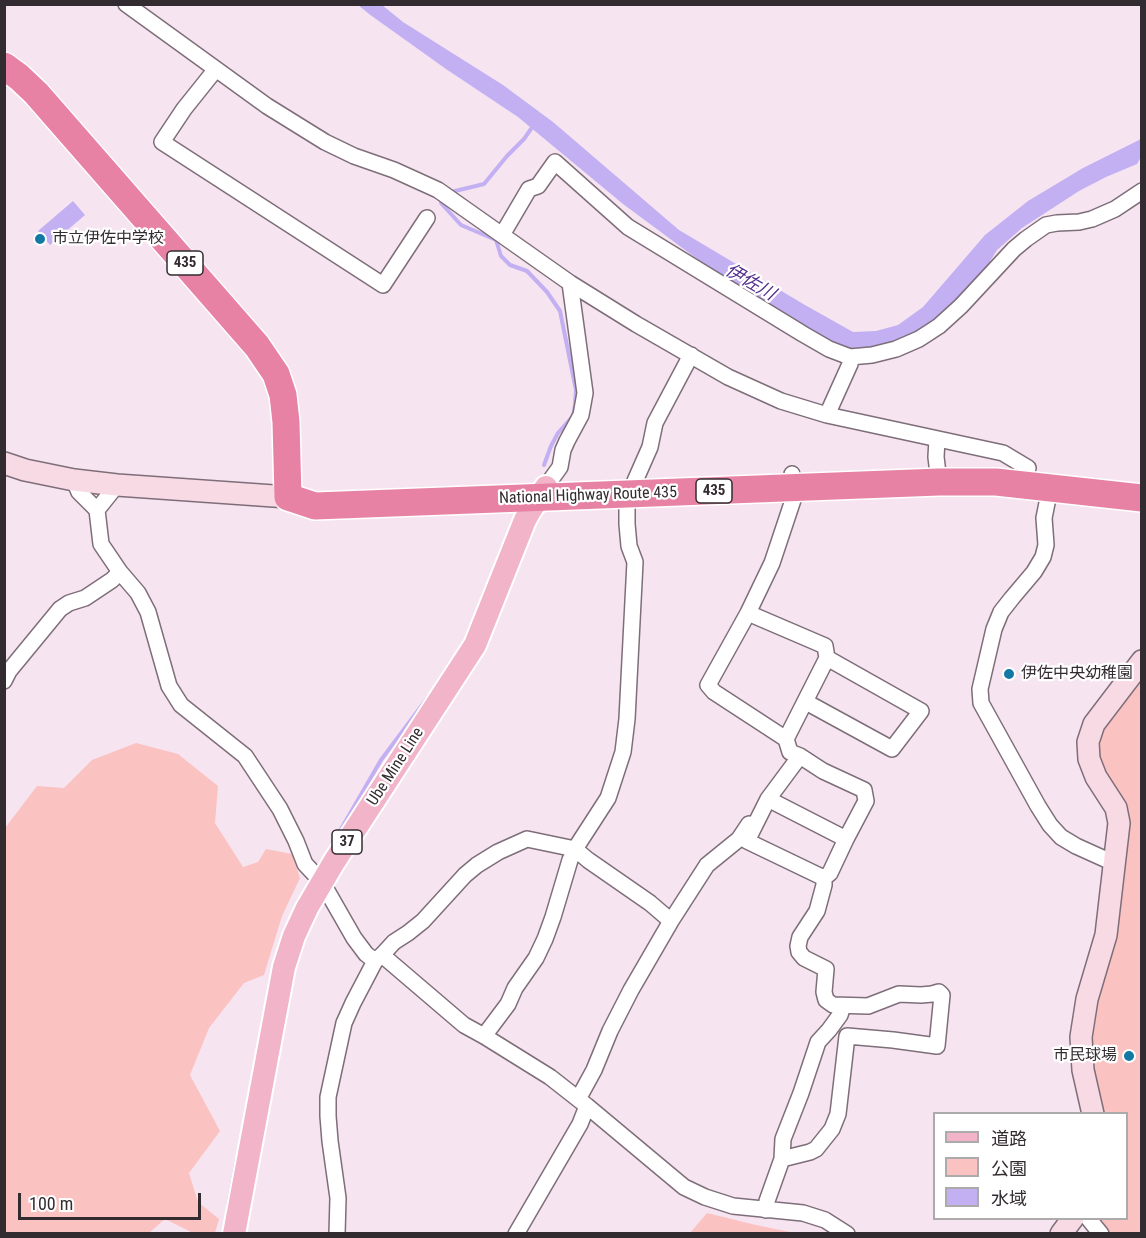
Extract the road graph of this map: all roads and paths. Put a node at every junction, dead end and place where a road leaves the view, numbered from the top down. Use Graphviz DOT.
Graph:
graph roads {
  1 [pos="126,4"];
  2 [pos="4,66"];
  3 [pos="216,69"];
  4 [pos="1142,190"];
  5 [pos="427,218"];
  6 [pos="502,235"];
  7 [pos="570,283"];
  8 [pos="691,356"];
  9 [pos="850,357"];
  10 [pos="827,415"];
  11 [pos="937,439"];
  12 [pos="6,468"];
  13 [pos="1028,468"];
  14 [pos="938,475"];
  15 [pos="74,480"];
  16 [pos="792,481"];
  17 [pos="1142,482"];
  18 [pos="117,485"];
  19 [pos="631,488"];
  20 [pos="1050,488"];
  21 [pos="543,491"];
  22 [pos="288,497"];
  23 [pos="1142,498"];
  24 [pos="97,510"];
  25 [pos="120,572"];
  26 [pos="748,613"];
  27 [pos="827,658"];
  28 [pos="1142,661"];
  29 [pos="4,681"];
  30 [pos="806,702"];
  31 [pos="786,739"];
  32 [pos="800,756"];
  33 [pos="768,799"];
  34 [pos="760,814"];
  35 [pos="846,839"];
  36 [pos="575,849"];
  37 [pos="1116,861"];
  38 [pos="824,878"];
  39 [pos="322,882"];
  40 [pos="671,921"];
  41 [pos="379,958"];
  42 [pos="843,1006"];
  43 [pos="484,1036"];
  44 [pos="582,1102"];
  45 [pos="1093,1112"];
  46 [pos="782,1159"];
  47 [pos="766,1210"];
  48 [pos="1071,1220"];
  49 [pos="1090,1220"];
  50 [pos="234,1233"];
  51 [pos="337,1233"];
  52 [pos="516,1233"];
  53 [pos="847,1233"];
  54 [pos="1061,1233"];
  55 [pos="1101,1233"];
  1 -- 3 [label="street"];
  2 -- 22 [label="highway, 435"];
  3 -- 5 [label="street"];
  3 -- 6 [label="street"];
  4 -- 9 [label="street"];
  6 -- 7 [label="street"];
  6 -- 9 [label="street"];
  7 -- 8 [label="street"];
  7 -- 21 [label="street"];
  8 -- 10 [label="street"];
  8 -- 19 [label="street"];
  9 -- 10 [label="street"];
  10 -- 11 [label="street"];
  11 -- 13 [label="street"];
  11 -- 14 [label="street"];
  12 -- 15 [label="street"];
  13 -- 14 [label="highway, National Highway Route 435 / 435"];
  13 -- 17 [label="highway, National Highway Route 435 / 435"];
  14 -- 16 [label="highway, National Highway Route 435 / 435"];
  14 -- 20 [label="highway, National Highway Route 435 / 435"];
  15 -- 18 [label="street"];
  15 -- 24 [label="street"];
  16 -- 19 [label="highway, National Highway Route 435 / 435"];
  16 -- 26 [label="street"];
  18 -- 22 [label="street"];
  18 -- 24 [label="street"];
  19 -- 21 [label="highway, National Highway Route 435 / 435"];
  19 -- 36 [label="street"];
  20 -- 23 [label="highway, National Highway Route 435 / 435"];
  20 -- 37 [label="street"];
  21 -- 22 [label="highway, National Highway Route 435 / 435"];
  21 -- 39 [label="main road, Ube Mine Line / 37"];
  24 -- 25 [label="street"];
  25 -- 29 [label="street"];
  25 -- 39 [label="street"];
  26 -- 27 [label="street"];
  26 -- 31 [label="street"];
  27 -- 30 [label="street"];
  27 -- 30 [label="street"];
  28 -- 37 [label="street"];
  30 -- 31 [label="street"];
  31 -- 32 [label="street"];
  32 -- 33 [label="street"];
  32 -- 35 [label="street"];
  33 -- 34 [label="street"];
  33 -- 35 [label="street"];
  34 -- 38 [label="street"];
  34 -- 40 [label="street"];
  35 -- 38 [label="street"];
  36 -- 40 [label="street"];
  36 -- 41 [label="street"];
  36 -- 43 [label="street"];
  37 -- 45 [label="street"];
  38 -- 42 [label="street"];
  39 -- 41 [label="street"];
  39 -- 50 [label="main road, Ube Mine Line / 37"];
  40 -- 44 [label="street"];
  41 -- 43 [label="street"];
  41 -- 51 [label="street"];
  42 -- 46 [label="street"];
  42 -- 46 [label="street"];
  43 -- 44 [label="street"];
  44 -- 47 [label="street"];
  44 -- 52 [label="street"];
  46 -- 47 [label="street"];
  47 -- 53 [label="street"];
  48 -- 54 [label="street"];
  49 -- 55 [label="street"];
}
